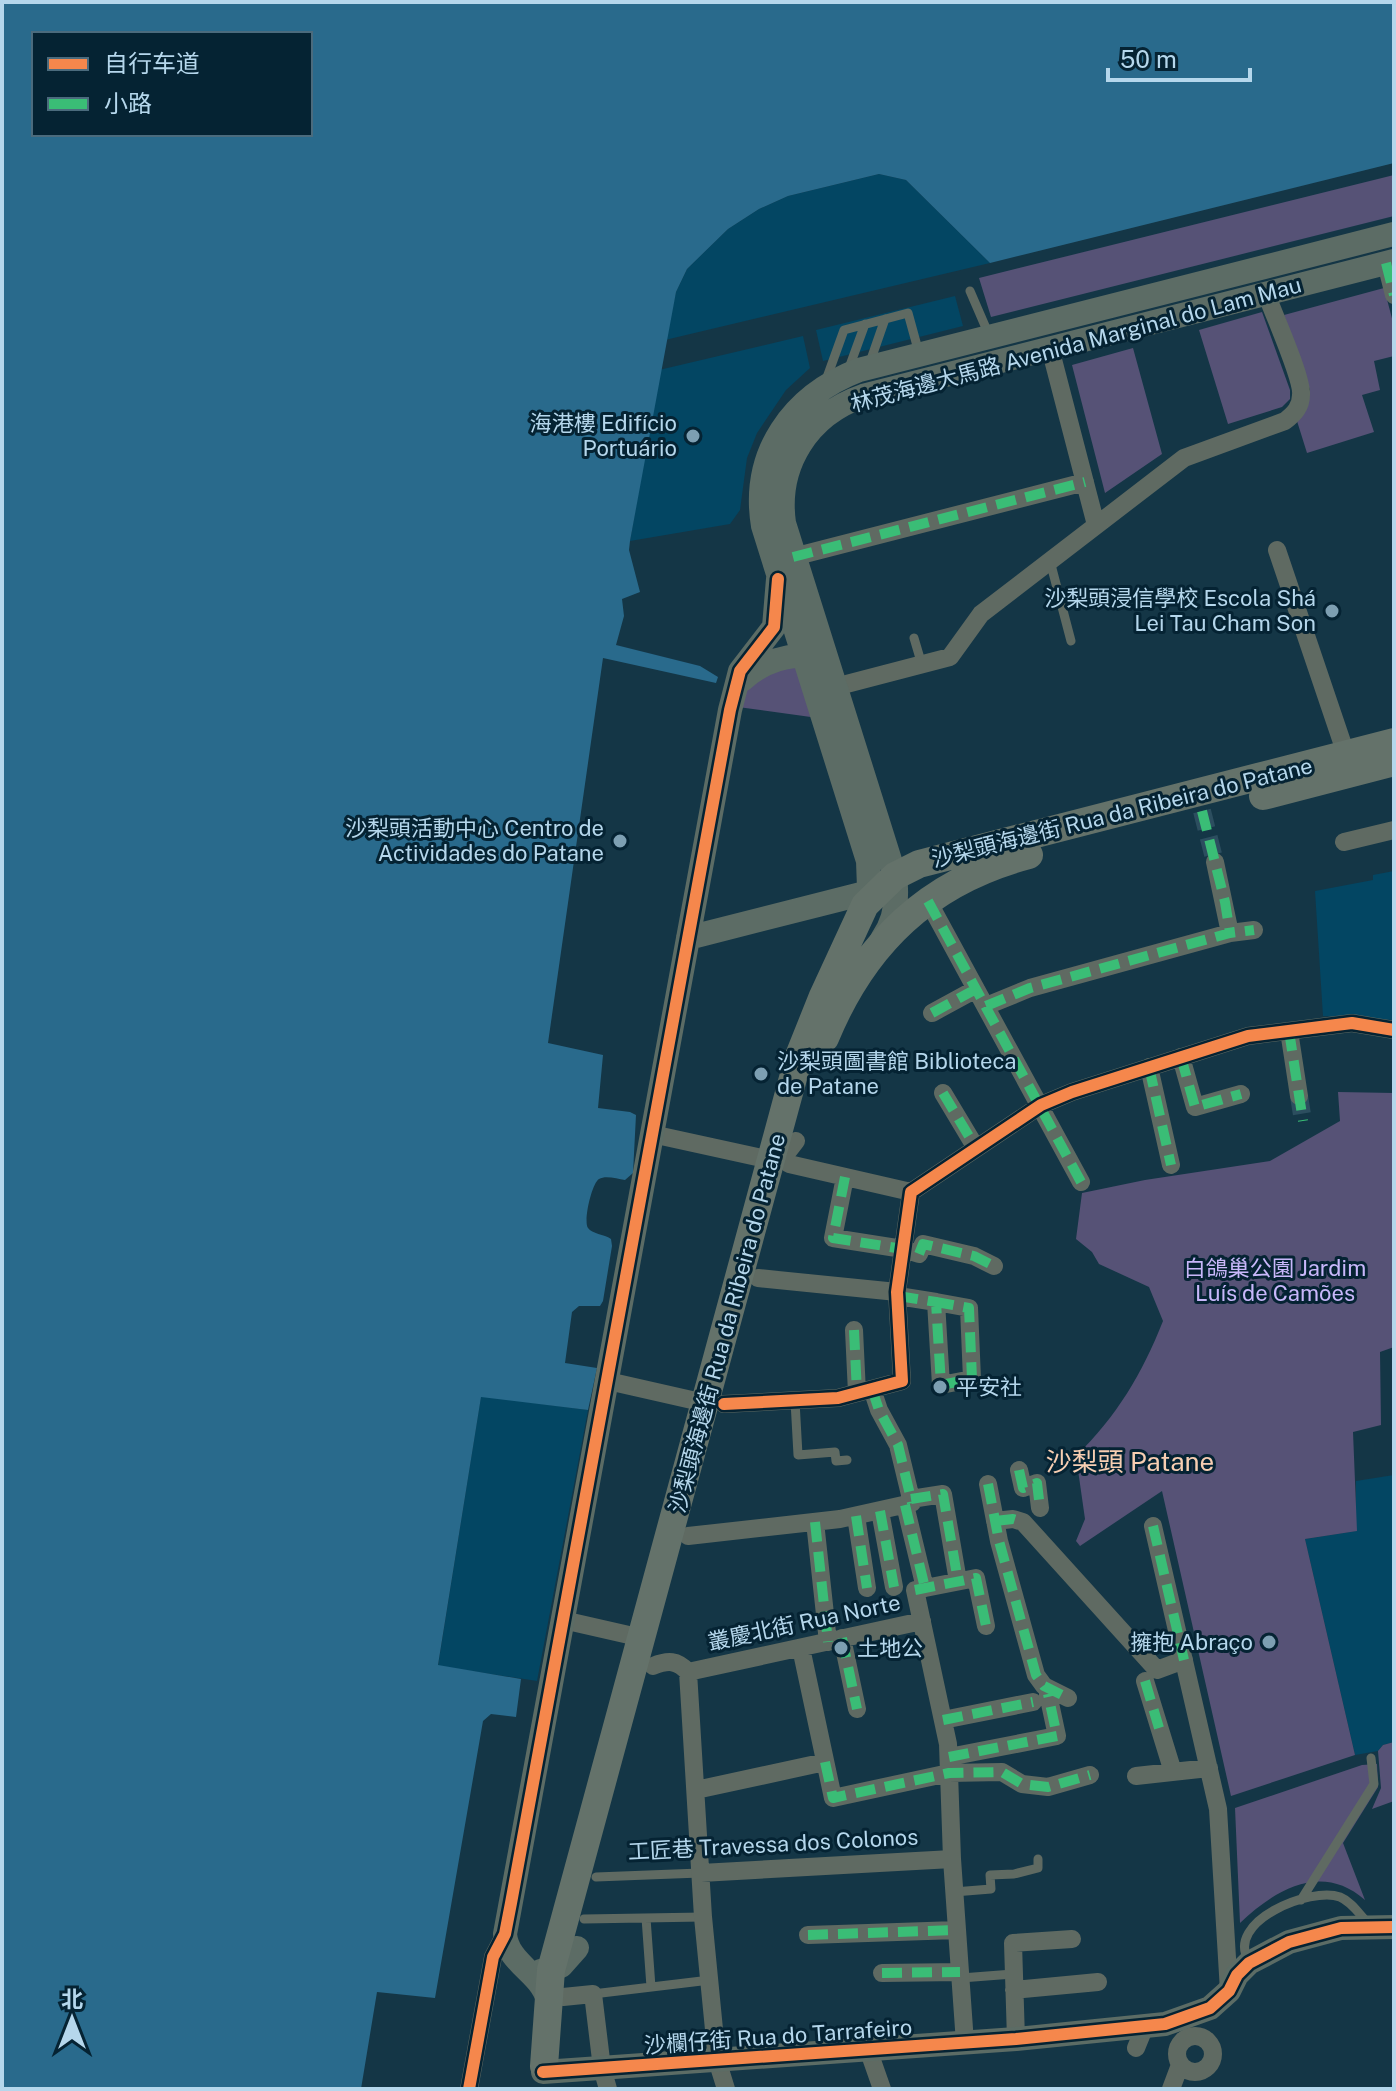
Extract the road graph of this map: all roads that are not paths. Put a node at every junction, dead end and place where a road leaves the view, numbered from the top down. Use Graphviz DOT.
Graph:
graph roads {
  1 [pos="1392,247"];
  2 [pos="970,291"];
  3 [pos="1266,293"];
  4 [pos="1394,295"];
  5 [pos="885,319"];
  6 [pos="865,324"];
  7 [pos="987,338"];
  8 [pos="1050,348"];
  9 [pos="919,355"];
  10 [pos="989,364"];
  11 [pos="857,372"];
  12 [pos="823,387"];
  13 [pos="1085,482"];
  14 [pos="1096,525"];
  15 [pos="1277,550"];
  16 [pos="793,557"];
  17 [pos="1050,561"];
  18 [pos="778,579"];
  19 [pos="914,638"];
  20 [pos="1071,641"];
  21 [pos="813,654"];
  22 [pos="922,665"];
  23 [pos="835,687"];
  24 [pos="733,693"];
  25 [pos="1394,742"];
  26 [pos="1346,754"];
  27 [pos="1394,762"];
  28 [pos="1394,830"];
  29 [pos="1344,842"];
  30 [pos="1215,862"];
  31 [pos="879,884"];
  32 [pos="928,901"];
  33 [pos="1254,930"];
  34 [pos="1230,933"];
  35 [pos="688,938"];
  36 [pos="878,945"];
  37 [pos="976,989"];
  38 [pos="986,1006"];
  39 [pos="932,1013"];
  40 [pos="1394,1030"];
  41 [pos="1289,1031"];
  42 [pos="1181,1057"];
  43 [pos="1149,1067"];
  44 [pos="943,1093"];
  45 [pos="1241,1094"];
  46 [pos="1299,1096"];
  47 [pos="1041,1105"];
  48 [pos="652,1134"];
  49 [pos="976,1148"];
  50 [pos="785,1155"];
  51 [pos="1171,1165"];
  52 [pos="845,1177"];
  53 [pos="1081,1182"];
  54 [pos="911,1192"];
  55 [pos="903,1249"];
  56 [pos="994,1266"];
  57 [pos="758,1278"];
  58 [pos="898,1294"];
  59 [pos="936,1302"];
  60 [pos="854,1330"];
  61 [pos="608,1381"];
  62 [pos="864,1391"];
  63 [pos="795,1401"];
  64 [pos="715,1404"];
  65 [pos="847,1460"];
  66 [pos="1019,1470"];
  67 [pos="988,1484"];
  68 [pos="909,1503"];
  69 [pos="1040,1508"];
  70 [pos="880,1511"];
  71 [pos="856,1516"];
  72 [pos="995,1521"];
  73 [pos="815,1522"];
  74 [pos="1153,1526"];
  75 [pos="688,1536"];
  76 [pos="958,1581"];
  77 [pos="894,1587"];
  78 [pos="867,1588"];
  79 [pos="920,1589"];
  80 [pos="563,1620"];
  81 [pos="922,1621"];
  82 [pos="986,1626"];
  83 [pos="835,1640"];
  84 [pos="801,1648"];
  85 [pos="651,1649"];
  86 [pos="1184,1660"];
  87 [pos="688,1672"];
  88 [pos="1151,1675"];
  89 [pos="1051,1696"];
  90 [pos="857,1709"];
  91 [pos="943,1720"];
  92 [pos="1371,1758"];
  93 [pos="825,1762"];
  94 [pos="949,1765"];
  95 [pos="1209,1768"];
  96 [pos="1173,1772"];
  97 [pos="1090,1775"];
  98 [pos="1136,1776"];
  99 [pos="696,1790"];
  100 [pos="952,1859"];
  101 [pos="1038,1859"];
  102 [pos="701,1873"];
  103 [pos="596,1877"];
  104 [pos="954,1892"];
  105 [pos="1301,1900"];
  106 [pos="703,1917"];
  107 [pos="646,1918"];
  108 [pos="584,1919"];
  109 [pos="1382,1926"];
  110 [pos="957,1930"];
  111 [pos="505,1934"];
  112 [pos="808,1935"];
  113 [pos="1072,1939"];
  114 [pos="577,1948"];
  115 [pos="493,1957"];
  116 [pos="1249,1963"];
  117 [pos="521,1965"];
  118 [pos="551,1970"];
  119 [pos="882,1973"];
  120 [pos="960,1975"];
  121 [pos="498,1980"];
  122 [pos="710,1980"];
  123 [pos="1014,1982"];
  124 [pos="1098,1982"];
  125 [pos="651,1987"];
  126 [pos="593,1994"];
  127 [pos="1224,1996"];
  128 [pos="556,2002"];
  129 [pos="1204,2038"];
  130 [pos="1016,2039"];
  131 [pos="965,2043"];
  132 [pos="868,2049"];
  133 [pos="717,2060"];
  134 [pos="1180,2065"];
  135 [pos="542,2076"];
  136 [pos="605,2079"];
  137 [pos="469,2089"];
  138 [pos="726,2089"];
  139 [pos="882,2089"];
  140 [pos="1171,2089"];
  1 -- 3 [label="street, 林茂海邊大馬路 Avenida Marginal do Lam Mau"];
  1 -- 4 [label="street"];
  1 -- 7 [label="street, 林茂海邊大馬路 Avenida Marginal do Lam Mau"];
  2 -- 7 [label="lane"];
  3 -- 8 [label="street, 林茂海邊大馬路 Avenida Marginal do Lam Mau"];
  3 -- 14 [label="street"];
  5 -- 6 [label="lane"];
  5 -- 9 [label="lane"];
  5 -- 11 [label="lane"];
  6 -- 11 [label="lane"];
  6 -- 12 [label="lane"];
  7 -- 9 [label="street, 林茂海邊大馬路 Avenida Marginal do Lam Mau"];
  7 -- 10 [label="street"];
  8 -- 10 [label="street, 林茂海邊大馬路 Avenida Marginal do Lam Mau"];
  8 -- 13 [label="street"];
  9 -- 11 [label="street, 林茂海邊大馬路 Avenida Marginal do Lam Mau"];
  10 -- 16 [label="street, 林茂海邊大馬路 Avenida Marginal do Lam Mau"];
  11 -- 12 [label="street, 林茂海邊大馬路 Avenida Marginal do Lam Mau"];
  12 -- 18 [label="street, 林茂海邊大馬路 Avenida Marginal do Lam Mau"];
  13 -- 14 [label="street"];
  13 -- 16 [label="street"];
  14 -- 17 [label="street"];
  15 -- 26 [label="street"];
  16 -- 21 [label="street, 林茂海邊大馬路 Avenida Marginal do Lam Mau"];
  17 -- 20 [label="lane"];
  17 -- 22 [label="street"];
  18 -- 21 [label="street, 林茂海邊大馬路 Avenida Marginal do Lam Mau"];
  18 -- 24 [label="street"];
  19 -- 22 [label="lane"];
  21 -- 23 [label="street"];
  21 -- 24 [label="street"];
  21 -- 31 [label="street"];
  22 -- 23 [label="street"];
  23 -- 31 [label="street"];
  24 -- 35 [label="street"];
  25 -- 26 [label="main road, 沙梨頭海邊街 Rua da Ribeira do Patane"];
  26 -- 31 [label="main road, 沙梨頭海邊街 Rua da Ribeira do Patane"];
  27 -- 32 [label="main road, 沙梨頭海邊街 Rua da Ribeira do Patane"];
  28 -- 29 [label="street"];
  30 -- 34 [label="street"];
  31 -- 35 [label="street"];
  31 -- 36 [label="street"];
  31 -- 50 [label="main road, 沙梨頭海邊街 Rua da Ribeira do Patane"];
  32 -- 36 [label="main road, 沙梨頭海邊街 Rua da Ribeira do Patane"];
  32 -- 37 [label="street"];
  33 -- 34 [label="street"];
  34 -- 38 [label="street"];
  35 -- 48 [label="street"];
  36 -- 50 [label="main road, 沙梨頭海邊街 Rua da Ribeira do Patane"];
  37 -- 38 [label="street"];
  37 -- 39 [label="street"];
  38 -- 47 [label="street"];
  40 -- 41 [label="street"];
  41 -- 42 [label="street"];
  41 -- 46 [label="street"];
  42 -- 43 [label="street"];
  42 -- 45 [label="street"];
  43 -- 47 [label="street"];
  43 -- 51 [label="street"];
  44 -- 49 [label="street"];
  47 -- 49 [label="street"];
  47 -- 53 [label="street"];
  48 -- 50 [label="street"];
  48 -- 61 [label="street"];
  49 -- 54 [label="street"];
  50 -- 52 [label="street"];
  50 -- 57 [label="main road, 沙梨頭海邊街 Rua da Ribeira do Patane"];
  50 -- 64 [label="main road, 沙梨頭海邊街 Rua da Ribeira do Patane"];
  52 -- 54 [label="street"];
  52 -- 55 [label="street"];
  54 -- 55 [label="street"];
  55 -- 56 [label="street"];
  55 -- 58 [label="street"];
  57 -- 58 [label="street"];
  57 -- 64 [label="main road, 沙梨頭海邊街 Rua da Ribeira do Patane"];
  58 -- 59 [label="street"];
  58 -- 62 [label="street"];
  60 -- 62 [label="street"];
  61 -- 64 [label="street"];
  61 -- 80 [label="street"];
  62 -- 63 [label="street"];
  62 -- 68 [label="street"];
  63 -- 64 [label="street"];
  63 -- 65 [label="lane"];
  64 -- 75 [label="main road, 沙梨頭海邊街 Rua da Ribeira do Patane"];
  64 -- 85 [label="main road, 沙梨頭海邊街 Rua da Ribeira do Patane"];
  66 -- 69 [label="street"];
  67 -- 72 [label="street"];
  68 -- 70 [label="street"];
  68 -- 76 [label="street"];
  68 -- 79 [label="street"];
  70 -- 71 [label="street"];
  70 -- 77 [label="street"];
  71 -- 73 [label="street"];
  71 -- 78 [label="street"];
  72 -- 88 [label="street"];
  72 -- 89 [label="street"];
  73 -- 75 [label="street"];
  73 -- 83 [label="street"];
  74 -- 86 [label="street"];
  75 -- 85 [label="main road, 沙梨頭海邊街 Rua da Ribeira do Patane"];
  76 -- 79 [label="street"];
  76 -- 82 [label="street"];
  79 -- 81 [label="street"];
  80 -- 85 [label="street, 叢慶北街 Rua Norte"];
  80 -- 111 [label="street"];
  81 -- 83 [label="street, 叢慶北街 Rua Norte"];
  81 -- 91 [label="street"];
  83 -- 84 [label="street, 叢慶北街 Rua Norte"];
  83 -- 90 [label="street"];
  84 -- 87 [label="street, 叢慶北街 Rua Norte"];
  84 -- 93 [label="street"];
  85 -- 87 [label="street, 叢慶北街 Rua Norte"];
  85 -- 103 [label="main road"];
  85 -- 118 [label="main road"];
  86 -- 88 [label="street"];
  86 -- 95 [label="street"];
  87 -- 99 [label="street"];
  88 -- 96 [label="street"];
  89 -- 91 [label="street"];
  89 -- 94 [label="street"];
  91 -- 94 [label="street"];
  92 -- 105 [label="lane"];
  93 -- 94 [label="street"];
  93 -- 99 [label="street"];
  94 -- 97 [label="street"];
  94 -- 100 [label="street"];
  95 -- 96 [label="street"];
  95 -- 127 [label="street"];
  96 -- 98 [label="street"];
  99 -- 102 [label="street"];
  100 -- 102 [label="street, 工匠巷 Travessa dos Colonos"];
  100 -- 104 [label="street"];
  101 -- 104 [label="lane"];
  102 -- 103 [label="lane, 工匠巷 Travessa dos Colonos"];
  102 -- 106 [label="street"];
  103 -- 108 [label="main road"];
  104 -- 110 [label="street"];
  105 -- 109 [label="lane"];
  105 -- 116 [label="lane"];
  106 -- 107 [label="lane"];
  106 -- 122 [label="street"];
  107 -- 108 [label="lane"];
  107 -- 125 [label="lane"];
  108 -- 114 [label="main road"];
  109 -- 116 [label="street"];
  110 -- 112 [label="street"];
  110 -- 120 [label="street"];
  111 -- 115 [label="street"];
  111 -- 117 [label="street"];
  113 -- 123 [label="street"];
  114 -- 118 [label="street"];
  114 -- 128 [label="main road"];
  115 -- 121 [label="lane"];
  115 -- 137 [label="street"];
  116 -- 127 [label="street"];
  117 -- 118 [label="street"];
  117 -- 128 [label="street"];
  118 -- 128 [label="main road"];
  119 -- 120 [label="street"];
  120 -- 123 [label="lane"];
  120 -- 131 [label="street"];
  122 -- 125 [label="lane"];
  122 -- 133 [label="street"];
  123 -- 124 [label="street"];
  123 -- 130 [label="street"];
  125 -- 126 [label="lane"];
  126 -- 128 [label="street"];
  126 -- 136 [label="street"];
  127 -- 129 [label="street"];
  127 -- 130 [label="street, 沙欄仔街 Rua do Tarrafeiro"];
  128 -- 135 [label="main road"];
  129 -- 134 [label="street"];
  129 -- 134 [label="street"];
  130 -- 131 [label="street, 沙欄仔街 Rua do Tarrafeiro"];
  131 -- 132 [label="street, 沙欄仔街 Rua do Tarrafeiro"];
  132 -- 133 [label="street, 沙欄仔街 Rua do Tarrafeiro"];
  132 -- 139 [label="street"];
  133 -- 136 [label="street, 沙欄仔街 Rua do Tarrafeiro"];
  133 -- 138 [label="street"];
  134 -- 140 [label="street"];
  135 -- 136 [label="street, 沙欄仔街 Rua do Tarrafeiro"];
}
